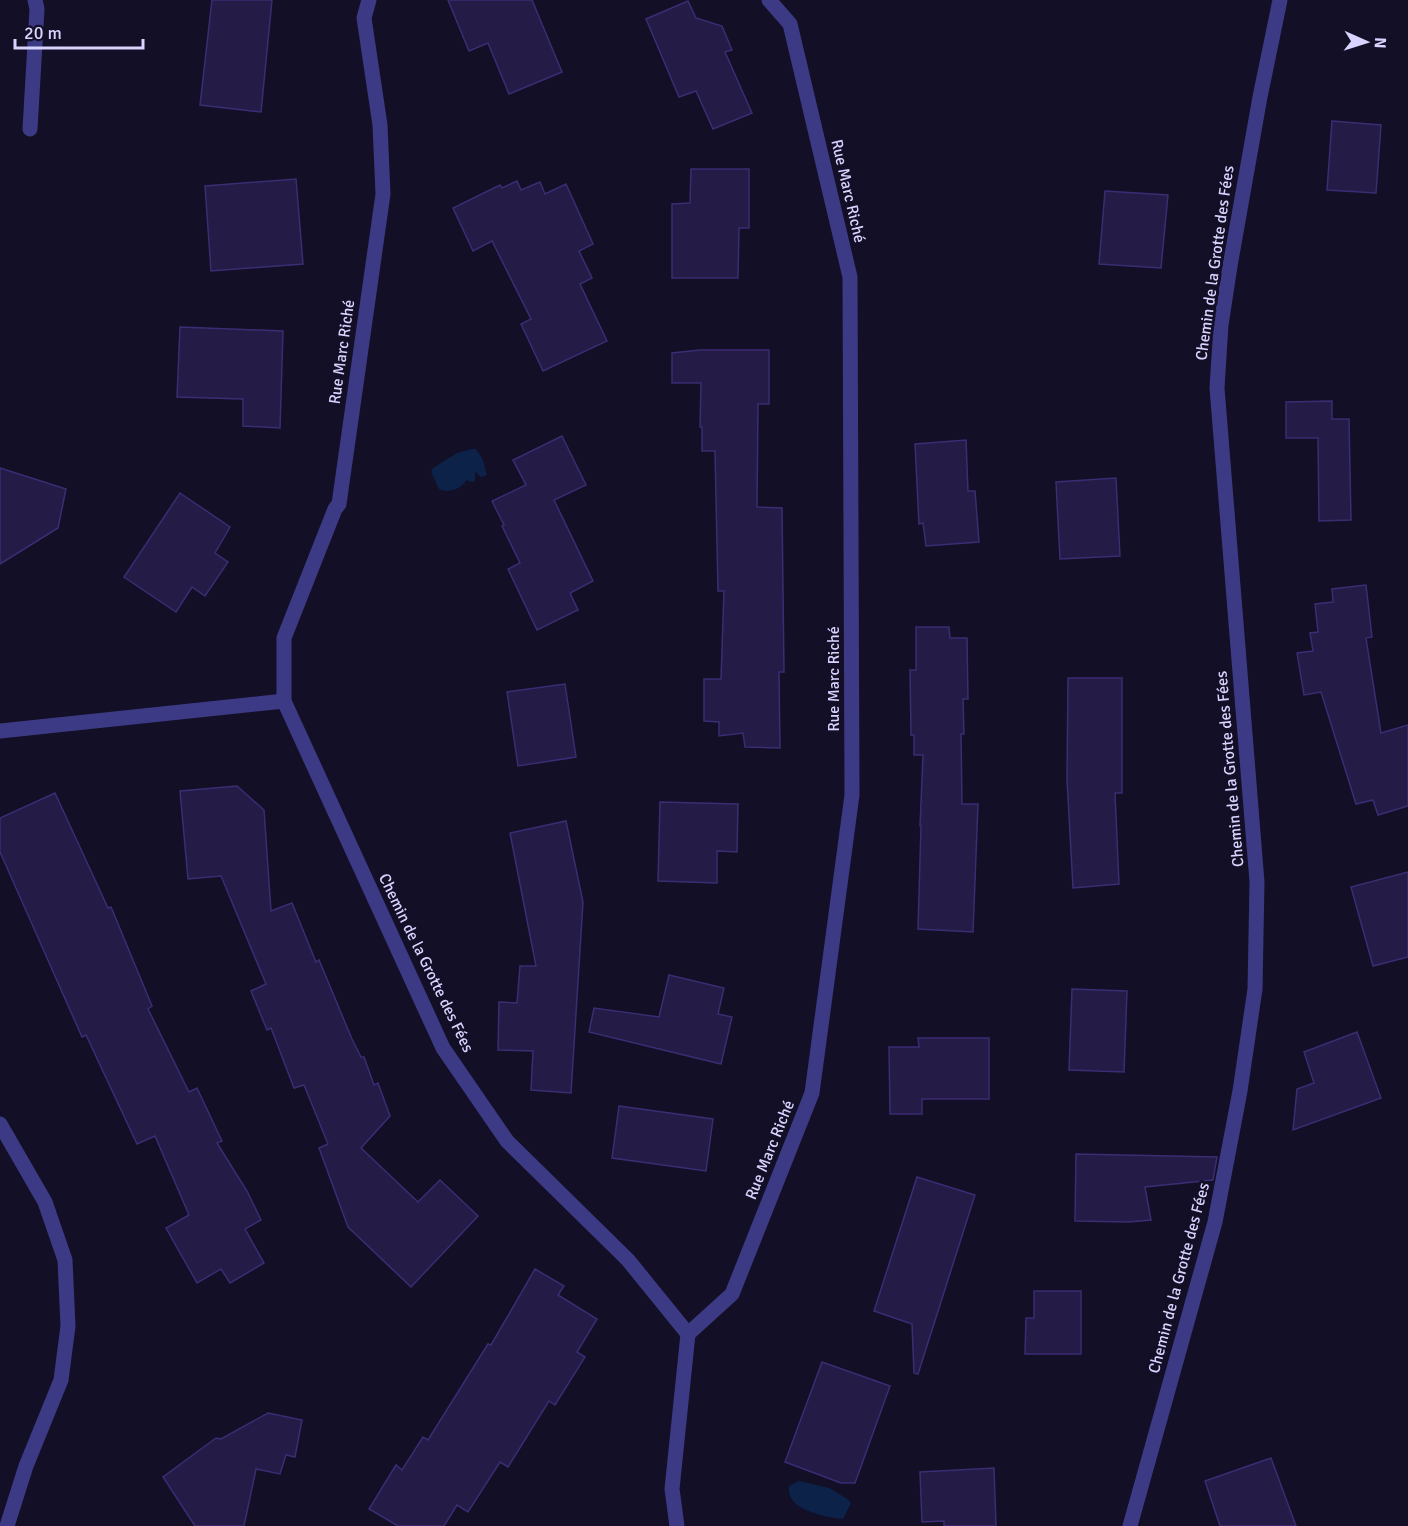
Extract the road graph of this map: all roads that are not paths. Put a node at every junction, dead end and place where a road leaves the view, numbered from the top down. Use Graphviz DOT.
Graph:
graph roads {
  1 [pos="34,0"];
  2 [pos="369,0"];
  3 [pos="769,0"];
  4 [pos="1280,0"];
  5 [pos="30,129"];
  6 [pos="284,701"];
  7 [pos="0,731"];
  8 [pos="0,1124"];
  9 [pos="688,1334"];
  10 [pos="7,1526"];
  11 [pos="677,1526"];
  12 [pos="1130,1526"];
  1 -- 5 [label="street"];
  2 -- 6 [label="street, Rue Marc Riché"];
  3 -- 9 [label="street, Rue Marc Riché"];
  4 -- 12 [label="street, Chemin de la Grotte des Fées"];
  6 -- 7 [label="street"];
  6 -- 9 [label="street, Chemin de la Grotte des Fées"];
  8 -- 10 [label="street"];
  9 -- 11 [label="street"];
}
